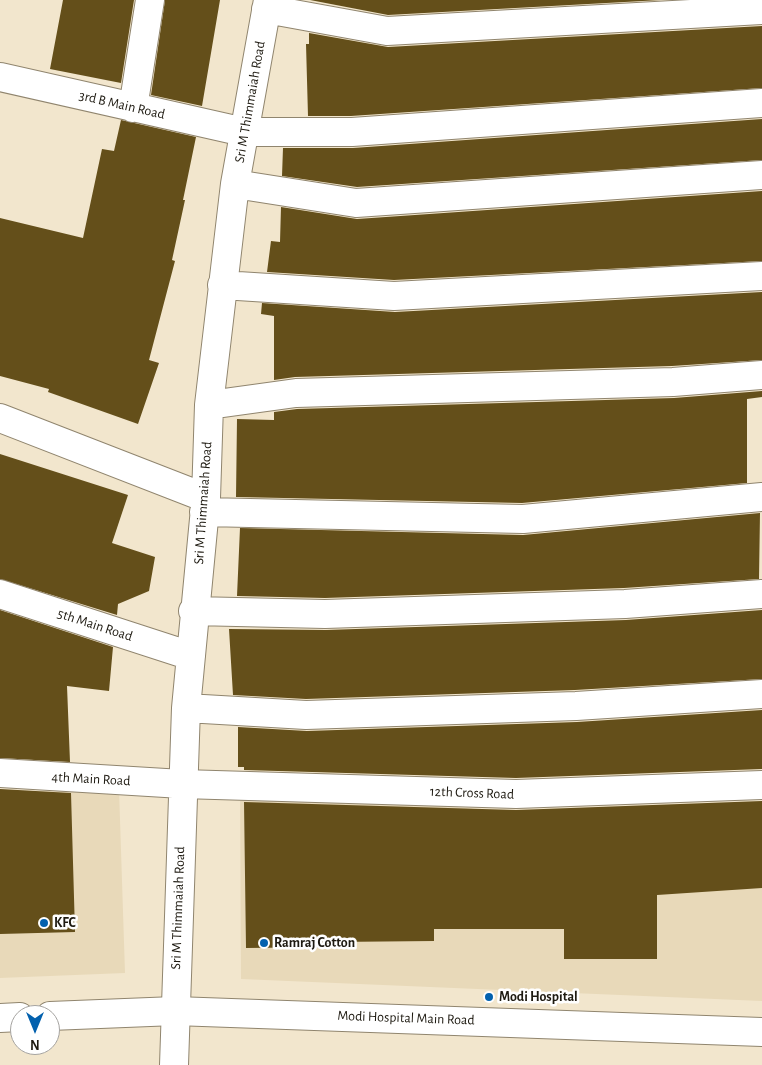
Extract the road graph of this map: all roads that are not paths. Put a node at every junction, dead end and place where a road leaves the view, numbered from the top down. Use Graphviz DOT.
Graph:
graph roads {
  1 [pos="150,0"];
  2 [pos="267,5"];
  3 [pos="762,10"];
  4 [pos="0,77"];
  5 [pos="762,104"];
  6 [pos="133,108"];
  7 [pos="244,132"];
  8 [pos="762,175"];
  9 [pos="235,184"];
  10 [pos="762,276"];
  11 [pos="222,285"];
  12 [pos="762,375"];
  13 [pos="209,405"];
  14 [pos="0,418"];
  15 [pos="762,497"];
  16 [pos="205,505"];
  17 [pos="0,594"];
  18 [pos="762,594"];
  19 [pos="193,611"];
  20 [pos="191,656"];
  21 [pos="762,694"];
  22 [pos="186,708"];
  23 [pos="0,773"];
  24 [pos="182,784"];
  25 [pos="762,785"];
  26 [pos="175,1011"];
  27 [pos="60,1016"];
  28 [pos="762,1032"];
  29 [pos="174,1065"];
  1 -- 6 [label="street"];
  2 -- 3 [label="street"];
  2 -- 7 [label="street, Sri M Thimmaiah Road"];
  4 -- 6 [label="street, 3rd B Main Road"];
  5 -- 7 [label="street, 3rd B Main Road"];
  6 -- 7 [label="street, 3rd B Main Road"];
  7 -- 9 [label="street, Sri M Thimmaiah Road"];
  8 -- 9 [label="street"];
  9 -- 11 [label="street, Sri M Thimmaiah Road"];
  10 -- 11 [label="street"];
  11 -- 13 [label="street, Sri M Thimmaiah Road"];
  12 -- 13 [label="street"];
  13 -- 16 [label="street, Sri M Thimmaiah Road"];
  14 -- 16 [label="street"];
  15 -- 16 [label="street"];
  16 -- 19 [label="street, Sri M Thimmaiah Road"];
  17 -- 20 [label="street, 5th Main Road"];
  18 -- 19 [label="street"];
  19 -- 20 [label="street, Sri M Thimmaiah Road"];
  20 -- 22 [label="street, Sri M Thimmaiah Road"];
  21 -- 22 [label="street"];
  22 -- 24 [label="street, Sri M Thimmaiah Road"];
  23 -- 24 [label="street, 4th Main Road"];
  24 -- 25 [label="street, 12th Cross Road"];
  24 -- 26 [label="street, Sri M Thimmaiah Road"];
  26 -- 27 [label="street, Modi Hospital Main Road"];
  26 -- 28 [label="street, Modi Hospital Main Road"];
  26 -- 29 [label="street"];
}
